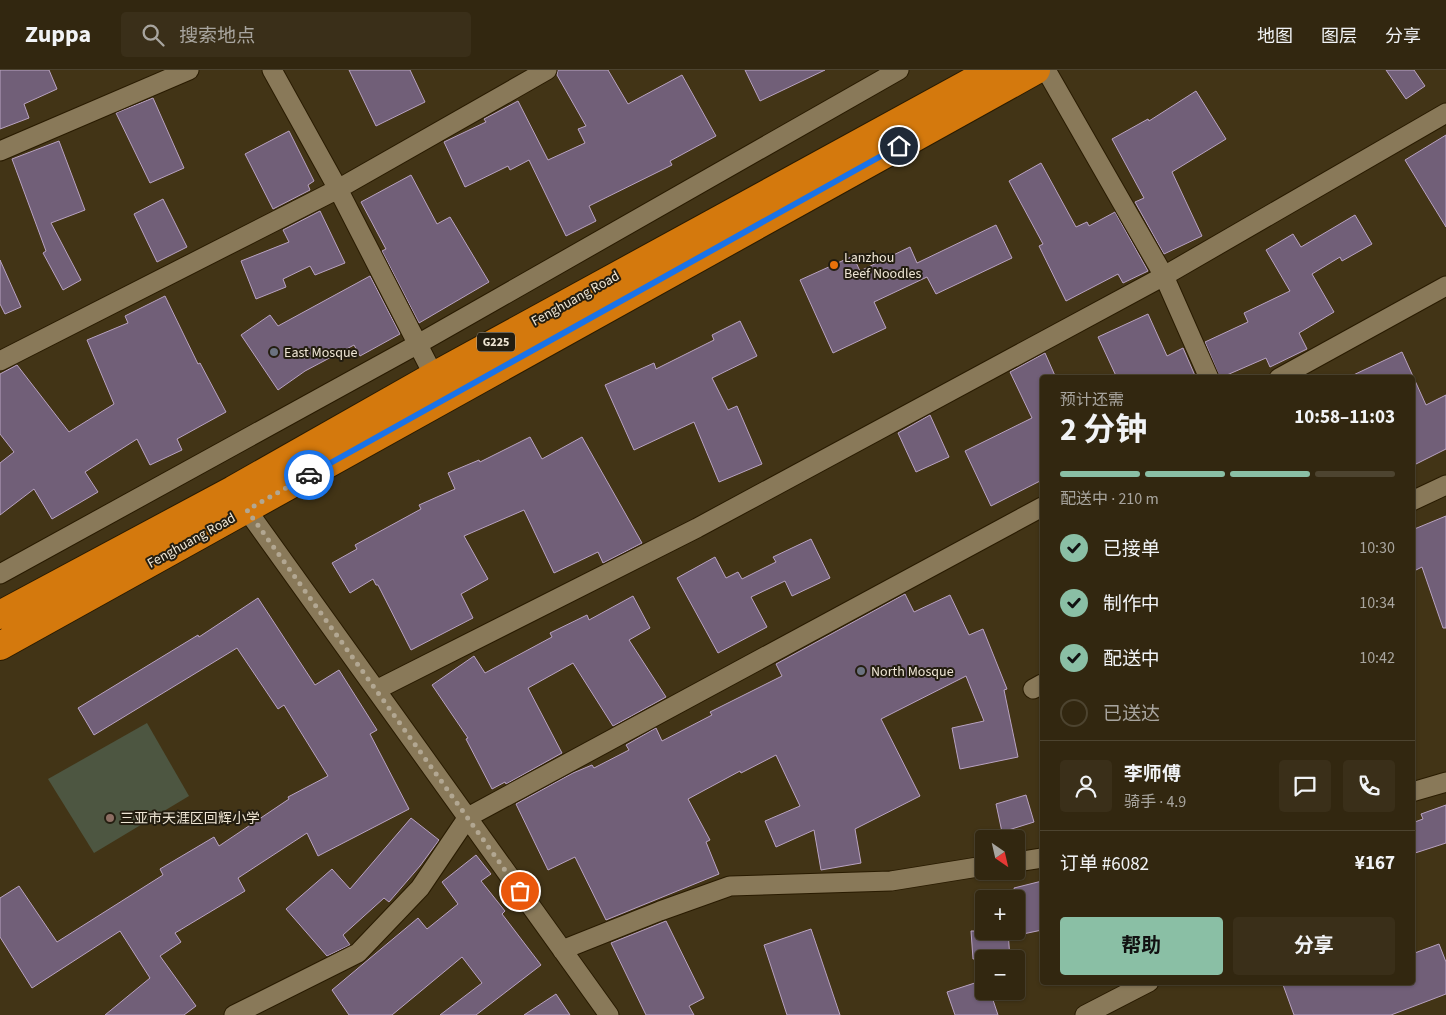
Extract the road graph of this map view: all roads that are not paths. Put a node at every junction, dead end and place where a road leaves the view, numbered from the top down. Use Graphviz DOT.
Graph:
graph roads {
  1 [pos="188,70"];
  2 [pos="272,70"];
  3 [pos="547,70"];
  4 [pos="899,70"];
  5 [pos="993,70"];
  6 [pos="1036,70"];
  7 [pos="1046,70"];
  8 [pos="1446,113"];
  9 [pos="0,151"];
  10 [pos="338,189"];
  11 [pos="1164,276"];
  12 [pos="1446,286"];
  13 [pos="418,344"];
  14 [pos="0,361"];
  15 [pos="1209,375"];
  16 [pos="1284,375"];
  17 [pos="434,376"];
  18 [pos="1446,485"];
  19 [pos="240,500"];
  20 [pos="1415,500"];
  21 [pos="1040,507"];
  22 [pos="0,574"];
  23 [pos="0,615"];
  24 [pos="0,646"];
  25 [pos="376,690"];
  26 [pos="1446,782"];
  27 [pos="1415,791"];
  28 [pos="468,818"];
  29 [pos="1040,858"];
  30 [pos="1025,861"];
  31 [pos="975,867"];
  32 [pos="562,950"];
  33 [pos="1143,985"];
  34 [pos="234,1015"];
  35 [pos="609,1015"];
  36 [pos="1085,1015"];
  1 -- 9 [label="street"];
  2 -- 10 [label="street"];
  3 -- 10 [label="street"];
  4 -- 13 [label="street"];
  5 -- 17 [label="highway, Fenghuang Road / G225"];
  6 -- 19 [label="highway, Fenghuang Road / G225"];
  7 -- 11 [label="street"];
  8 -- 11 [label="street"];
  10 -- 13 [label="street"];
  10 -- 14 [label="street"];
  11 -- 15 [label="street"];
  11 -- 25 [label="street"];
  12 -- 16 [label="street"];
  13 -- 17 [label="street"];
  13 -- 22 [label="street"];
  17 -- 19 [label="highway, Fenghuang Road / G225"];
  18 -- 20 [label="street"];
  19 -- 23 [label="highway, Fenghuang Road / G225"];
  19 -- 24 [label="highway, Fenghuang Road / G225"];
  19 -- 25 [label="street"];
  21 -- 28 [label="street"];
  25 -- 28 [label="street"];
  26 -- 27 [label="street"];
  28 -- 32 [label="street"];
  28 -- 34 [label="street"];
  29 -- 30 [label="street"];
  31 -- 32 [label="street"];
  32 -- 35 [label="street"];
  33 -- 36 [label="street"];
}
